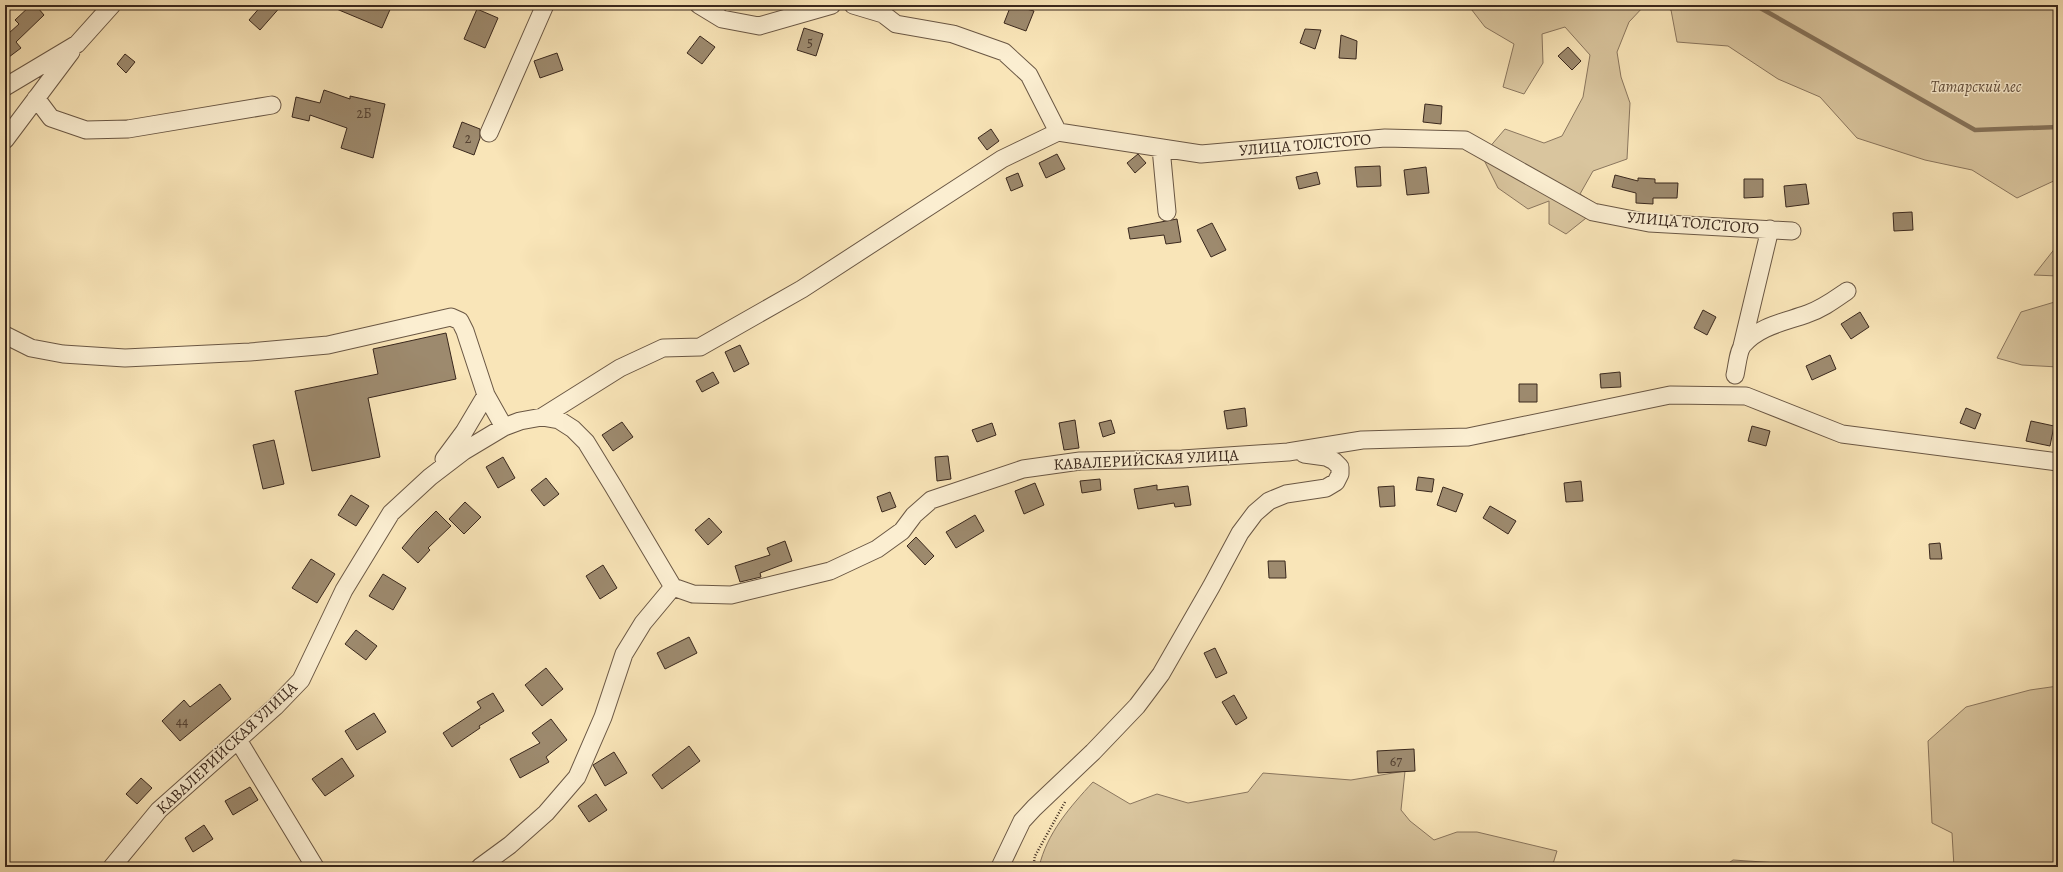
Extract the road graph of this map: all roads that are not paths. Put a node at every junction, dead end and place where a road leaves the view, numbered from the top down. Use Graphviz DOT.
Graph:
graph roads {
  1 [pos="112,5"];
  2 [pos="545,5"];
  3 [pos="699,5"];
  4 [pos="832,5"];
  5 [pos="853,5"];
  6 [pos="77,44"];
  7 [pos="5,88"];
  8 [pos="36,98"];
  9 [pos="272,104"];
  10 [pos="1058,132"];
  11 [pos="489,133"];
  12 [pos="5,140"];
  13 [pos="1161,148"];
  14 [pos="1167,212"];
  15 [pos="1770,230"];
  16 [pos="1792,231"];
  17 [pos="1847,291"];
  18 [pos="5,335"];
  19 [pos="1742,346"];
  20 [pos="1735,375"];
  21 [pos="486,395"];
  22 [pos="1710,395"];
  23 [pos="1746,396"];
  24 [pos="542,417"];
  25 [pos="504,427"];
  26 [pos="1288,452"];
  27 [pos="2058,462"];
  28 [pos="430,477"];
  29 [pos="673,587"];
  30 [pos="238,740"];
  31 [pos="112,867"];
  32 [pos="315,867"];
  33 [pos="480,867"];
  34 [pos="1000,867"];
  1 -- 6 [label="street"];
  2 -- 11 [label="street"];
  3 -- 4 [label="street"];
  5 -- 10 [label="street"];
  6 -- 7 [label="street"];
  6 -- 8 [label="street"];
  8 -- 9 [label="street"];
  8 -- 12 [label="street"];
  10 -- 13 [label="street, УЛИЦА ТОЛСТОГО"];
  10 -- 24 [label="street"];
  13 -- 14 [label="street"];
  13 -- 15 [label="street, УЛИЦА ТОЛСТОГО"];
  15 -- 16 [label="street, УЛИЦА ТОЛСТОГО"];
  15 -- 19 [label="street"];
  17 -- 19 [label="street"];
  18 -- 21 [label="street"];
  19 -- 20 [label="street"];
  20 -- 22 [label="street"];
  20 -- 23 [label="street"];
  21 -- 25 [label="street"];
  21 -- 28 [label="street"];
  22 -- 23 [label="street"];
  22 -- 26 [label="street"];
  23 -- 27 [label="street"];
  24 -- 25 [label="street, КАВАЛЕРИЙСКАЯ УЛИЦА"];
  24 -- 29 [label="street, КАВАЛЕРИЙСКАЯ УЛИЦА"];
  25 -- 28 [label="street, КАВАЛЕРИЙСКАЯ УЛИЦА"];
  26 -- 29 [label="street, КАВАЛЕРИЙСКАЯ УЛИЦА"];
  26 -- 34 [label="street"];
  28 -- 30 [label="street, КАВАЛЕРИЙСКАЯ УЛИЦА"];
  29 -- 33 [label="street"];
  30 -- 31 [label="street, КАВАЛЕРИЙСКАЯ УЛИЦА"];
  30 -- 32 [label="street"];
}
